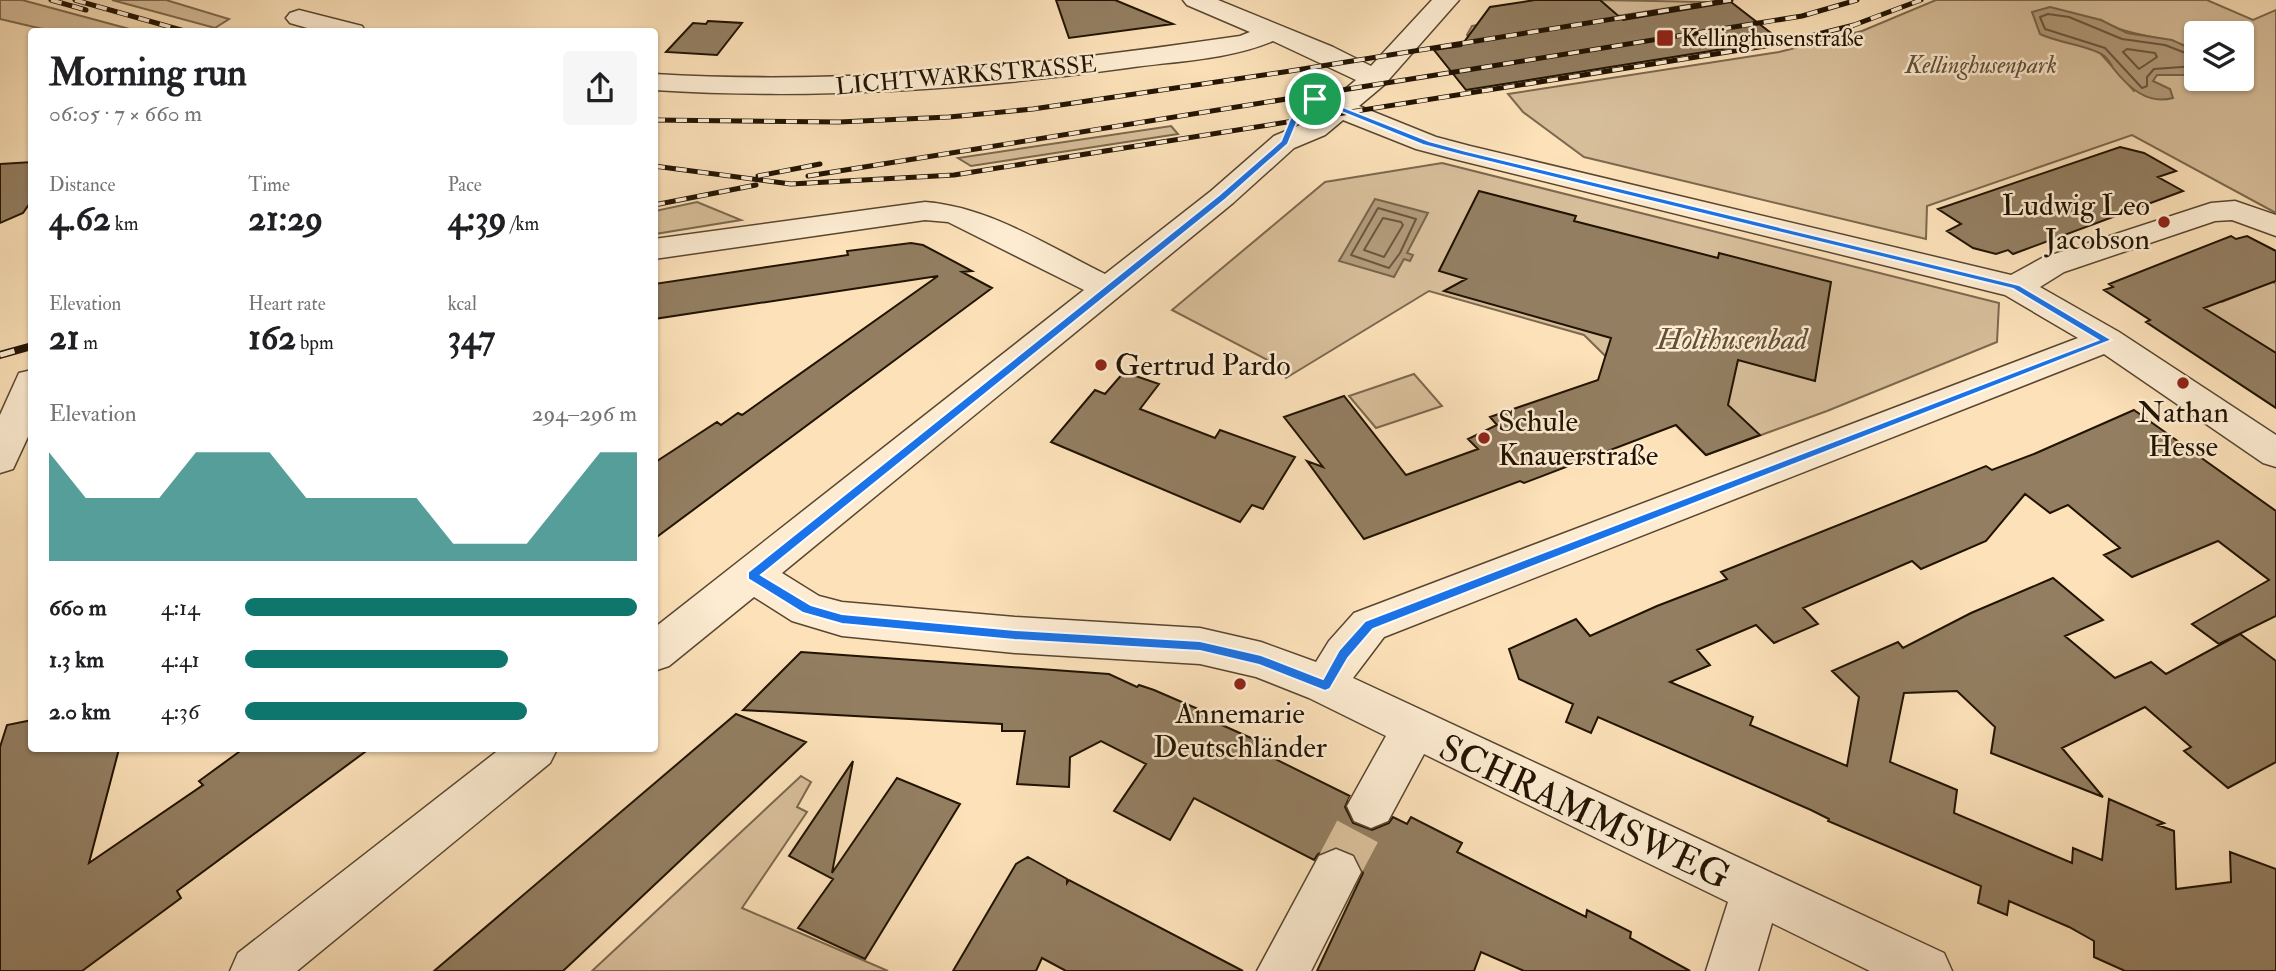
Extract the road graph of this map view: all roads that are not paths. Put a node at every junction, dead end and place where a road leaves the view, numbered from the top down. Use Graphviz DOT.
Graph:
graph roads {
  1 [pos="326,0"];
  2 [pos="1196,0"];
  3 [pos="1429,4"];
  4 [pos="291,25"];
  5 [pos="318,28"];
  6 [pos="1273,32"];
  7 [pos="1368,57"];
  8 [pos="658,82"];
  9 [pos="1328,104"];
  10 [pos="2276,226"];
  11 [pos="658,248"];
  12 [pos="2016,287"];
  13 [pos="1108,289"];
  14 [pos="2107,340"];
  15 [pos="28,396"];
  16 [pos="2276,453"];
  17 [pos="0,459"];
  18 [pos="752,575"];
  19 [pos="658,650"];
  20 [pos="1325,685"];
  21 [pos="1414,729"];
  22 [pos="530,752"];
  23 [pos="1371,806"];
  24 [pos="1336,872"];
  25 [pos="1756,892"];
  26 [pos="256,971"];
  27 [pos="1283,971"];
  28 [pos="1732,971"];
  29 [pos="1926,971"];
  1 -- 4 [label="street"];
  2 -- 6 [label="street"];
  3 -- 7 [label="street"];
  3 -- 7 [label="street"];
  4 -- 5 [label="street"];
  6 -- 7 [label="street"];
  6 -- 8 [label="street, LICHTWARKSTRASSE"];
  7 -- 9 [label="street"];
  9 -- 12 [label="street"];
  9 -- 13 [label="street"];
  10 -- 12 [label="street"];
  11 -- 13 [label="street"];
  12 -- 14 [label="street"];
  13 -- 18 [label="street"];
  14 -- 16 [label="street"];
  14 -- 20 [label="street"];
  15 -- 17 [label="street"];
  18 -- 19 [label="street"];
  18 -- 20 [label="street, SCHRAMMSWEG"];
  20 -- 21 [label="street, SCHRAMMSWEG"];
  21 -- 23 [label="street, SCHRAMMSWEG"];
  21 -- 25 [label="street, SCHRAMMSWEG"];
  22 -- 26 [label="street"];
  24 -- 27 [label="street"];
  25 -- 28 [label="street, SCHRAMMSWEG"];
  25 -- 29 [label="street, SCHRAMMSWEG"];
}
